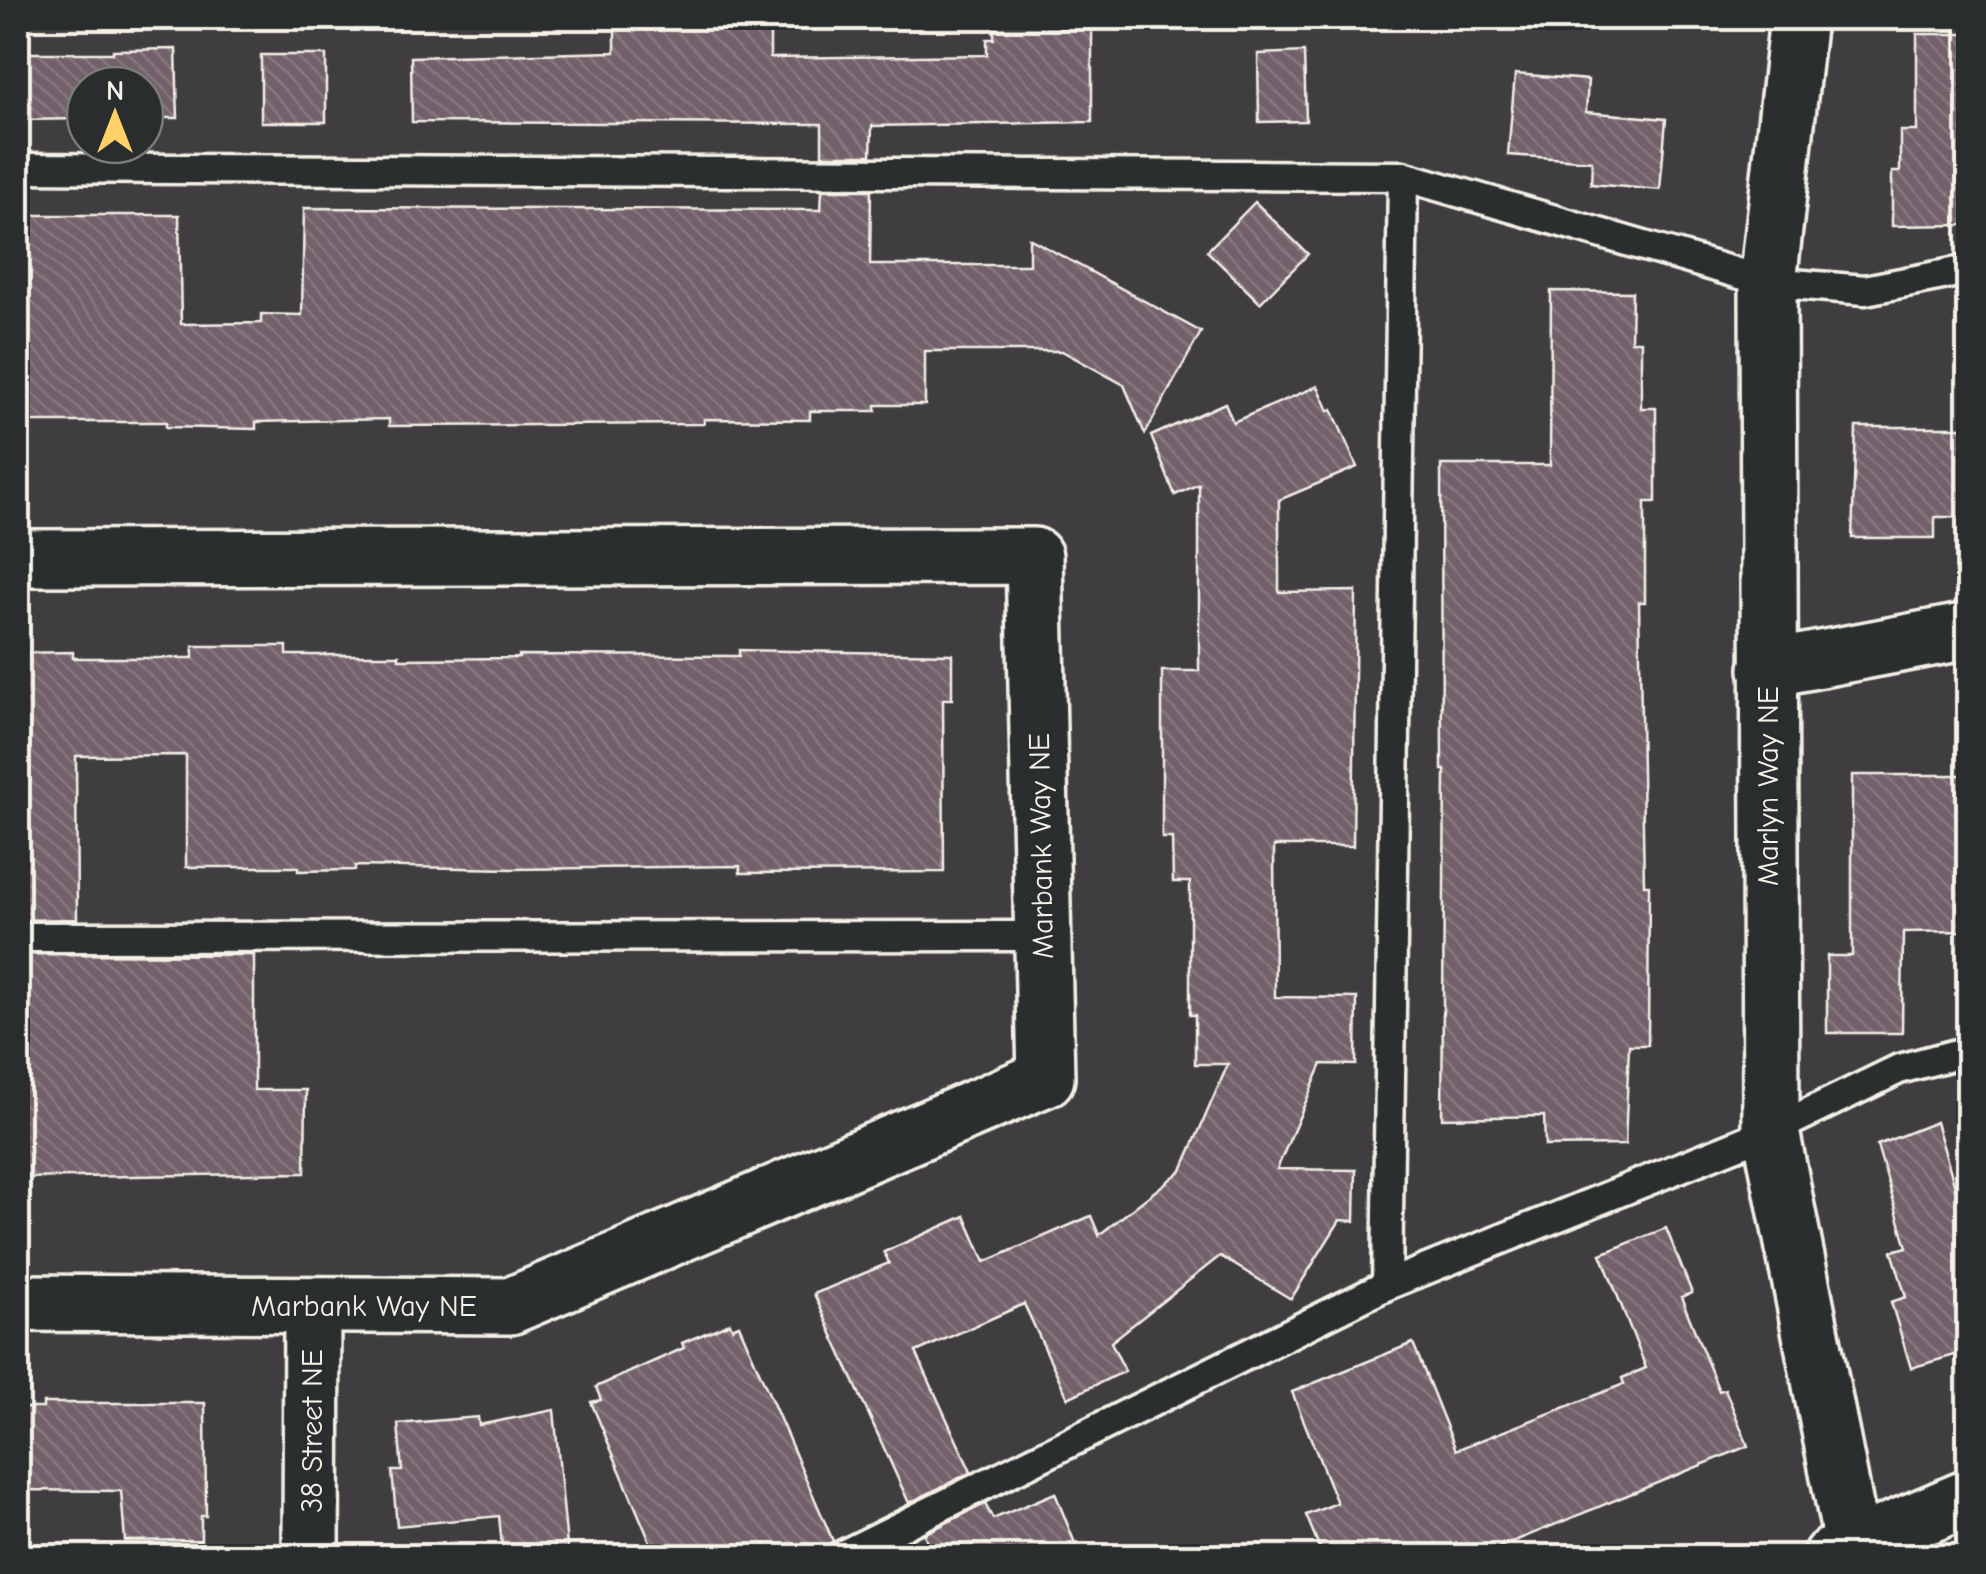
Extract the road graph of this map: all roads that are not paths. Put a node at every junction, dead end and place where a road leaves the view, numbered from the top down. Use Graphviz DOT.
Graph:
graph roads {
  1 [pos="1798,18"];
  2 [pos="18,168"];
  3 [pos="1403,176"];
  4 [pos="1968,270"];
  5 [pos="1768,282"];
  6 [pos="18,558"];
  7 [pos="1968,631"];
  8 [pos="1768,669"];
  9 [pos="18,936"];
  10 [pos="1043,936"];
  11 [pos="1968,1051"];
  12 [pos="1770,1131"];
  13 [pos="1387,1285"];
  14 [pos="18,1302"];
  15 [pos="312,1306"];
  16 [pos="1968,1498"];
  17 [pos="1842,1552"];
  18 [pos="312,1556"];
  19 [pos="842,1556"];
  1 -- 5 [label="street, Marlyn Way NE"];
  2 -- 3 [label="lane"];
  3 -- 5 [label="lane"];
  3 -- 13 [label="lane"];
  4 -- 5 [label="lane"];
  5 -- 8 [label="street, Marlyn Way NE"];
  6 -- 10 [label="street, Marbank Way NE"];
  7 -- 8 [label="street"];
  8 -- 12 [label="street, Marlyn Way NE"];
  9 -- 10 [label="lane"];
  10 -- 15 [label="street, Marbank Way NE"];
  11 -- 12 [label="lane"];
  12 -- 13 [label="lane"];
  12 -- 17 [label="street, Marlyn Way NE"];
  13 -- 19 [label="lane"];
  14 -- 15 [label="street, Marbank Way NE"];
  15 -- 18 [label="street, 38 Street NE"];
  16 -- 17 [label="street"];
}
